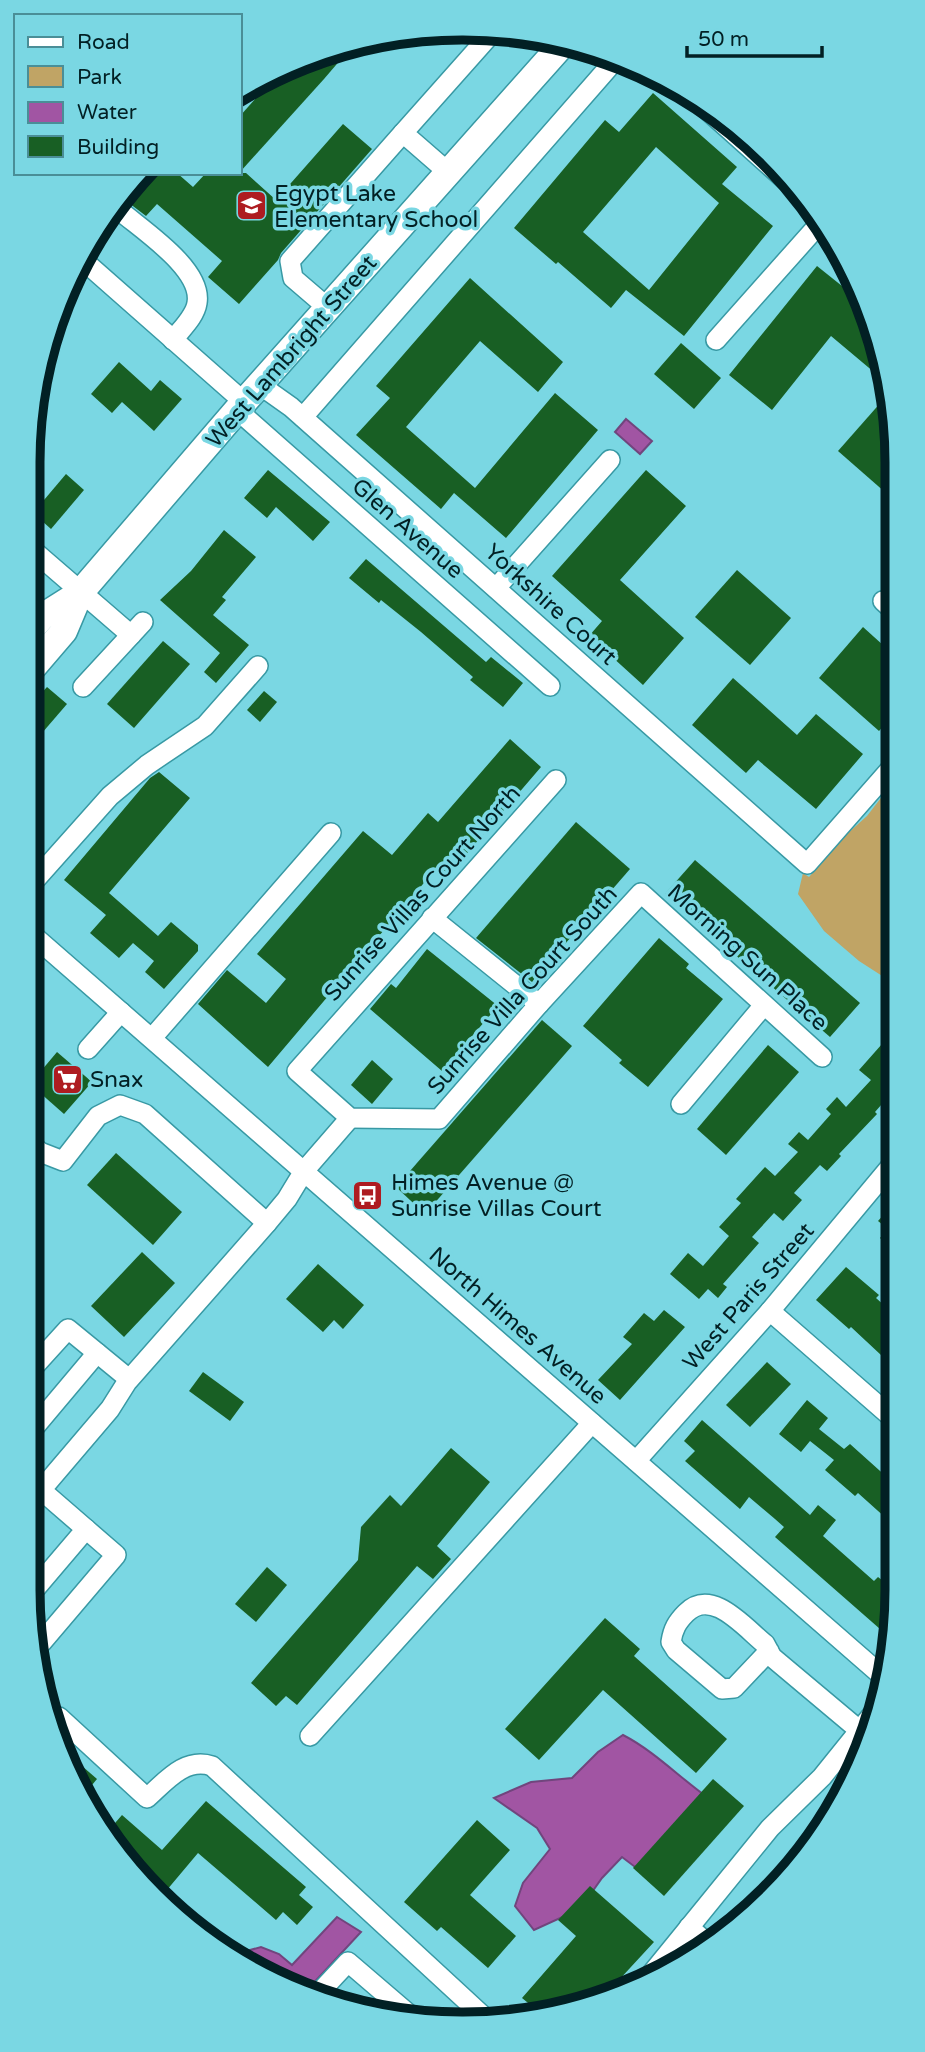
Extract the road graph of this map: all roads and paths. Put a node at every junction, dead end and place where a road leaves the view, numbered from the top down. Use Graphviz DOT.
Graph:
graph roads {
  1 [pos="485,41"];
  2 [pos="556,51"];
  3 [pos="609,67"];
  4 [pos="403,133"];
  5 [pos="449,173"];
  6 [pos="122,213"];
  7 [pos="815,229"];
  8 [pos="89,266"];
  9 [pos="328,308"];
  10 [pos="173,340"];
  11 [pos="716,340"];
  12 [pos="252,393"];
  13 [pos="303,417"];
  14 [pos="610,460"];
  15 [pos="40,558"];
  16 [pos="496,588"];
  17 [pos="80,593"];
  18 [pos="40,619"];
  19 [pos="40,659"];
  20 [pos="258,666"];
  21 [pos="550,686"];
  22 [pos="83,687"];
  23 [pos="885,775"];
  24 [pos="556,780"];
  25 [pos="331,833"];
  26 [pos="40,875"];
  27 [pos="641,893"];
  28 [pos="432,918"];
  29 [pos="40,941"];
  30 [pos="539,1004"];
  31 [pos="764,1005"];
  32 [pos="121,1012"];
  33 [pos="152,1038"];
  34 [pos="88,1049"];
  35 [pos="822,1057"];
  36 [pos="681,1104"];
  37 [pos="350,1118"];
  38 [pos="40,1152"];
  39 [pos="304,1171"];
  40 [pos="885,1173"];
  41 [pos="267,1223"];
  42 [pos="770,1311"];
  43 [pos="97,1353"];
  44 [pos="40,1360"];
  45 [pos="129,1379"];
  46 [pos="885,1411"];
  47 [pos="40,1421"];
  48 [pos="592,1423"];
  49 [pos="636,1461"];
  50 [pos="86,1529"];
  51 [pos="40,1583"];
  52 [pos="43,1636"];
  53 [pos="769,1651"];
  54 [pos="877,1671"];
  55 [pos="61,1719"];
  56 [pos="863,1720"];
  57 [pos="861,1729"];
  58 [pos="310,1736"];
  59 [pos="689,1927"];
  60 [pos="701,1938"];
  61 [pos="661,1962"];
  62 [pos="323,1988"];
  63 [pos="401,2007"];
  64 [pos="478,2011"];
  1 -- 4 [label="street"];
  2 -- 5 [label="main road, West Lambright Street"];
  3 -- 13 [label="street"];
  4 -- 5 [label="street"];
  4 -- 9 [label="street"];
  5 -- 9 [label="main road, West Lambright Street"];
  6 -- 10 [label="street"];
  7 -- 11 [label="street"];
  8 -- 10 [label="street"];
  9 -- 12 [label="main road, West Lambright Street"];
  10 -- 12 [label="street"];
  12 -- 13 [label="street, Yorkshire Court"];
  12 -- 17 [label="main road, West Lambright Street"];
  12 -- 21 [label="street, Glen Avenue"];
  13 -- 16 [label="street, Yorkshire Court"];
  14 -- 16 [label="street"];
  15 -- 17 [label="street"];
  16 -- 23 [label="street, Yorkshire Court"];
  17 -- 18 [label="main road, West Lambright Street"];
  17 -- 19 [label="main road, West Lambright Street"];
  17 -- 22 [label="street"];
  20 -- 26 [label="street"];
  24 -- 28 [label="street, Sunrise Villas Court North"];
  25 -- 33 [label="street"];
  27 -- 30 [label="street, Sunrise Villa Court South"];
  27 -- 31 [label="street, Morning Sun Place"];
  28 -- 30 [label="street"];
  28 -- 37 [label="street, Sunrise Villas Court North"];
  29 -- 32 [label="street, North Himes Avenue"];
  30 -- 37 [label="street, Sunrise Villa Court South"];
  31 -- 35 [label="street, Morning Sun Place"];
  31 -- 36 [label="street"];
  32 -- 33 [label="street, North Himes Avenue"];
  32 -- 34 [label="street"];
  33 -- 39 [label="street, North Himes Avenue"];
  37 -- 39 [label="street"];
  38 -- 41 [label="street"];
  39 -- 41 [label="street"];
  39 -- 48 [label="street, North Himes Avenue"];
  40 -- 42 [label="street, West Paris Street"];
  41 -- 45 [label="street"];
  42 -- 46 [label="street"];
  42 -- 49 [label="street, West Paris Street"];
  43 -- 44 [label="street"];
  43 -- 45 [label="street"];
  43 -- 47 [label="street"];
  45 -- 50 [label="street"];
  48 -- 49 [label="street, North Himes Avenue"];
  48 -- 58 [label="street"];
  49 -- 54 [label="street, North Himes Avenue"];
  50 -- 51 [label="street"];
  50 -- 52 [label="street"];
  53 -- 53 [label="street"];
  53 -- 56 [label="street"];
  55 -- 64 [label="street"];
  57 -- 59 [label="street"];
  59 -- 60 [label="street"];
  59 -- 61 [label="street"];
  62 -- 63 [label="street"];
}
